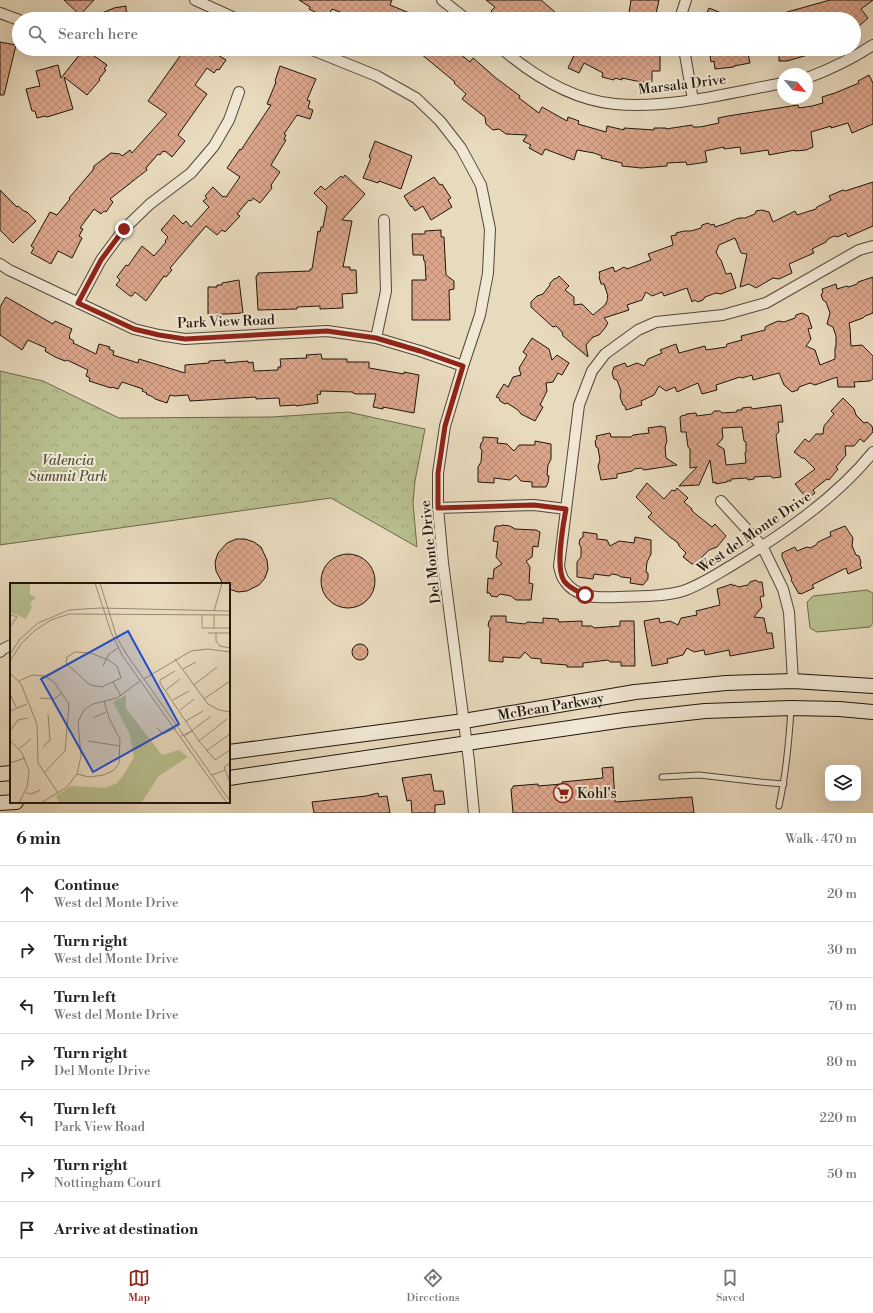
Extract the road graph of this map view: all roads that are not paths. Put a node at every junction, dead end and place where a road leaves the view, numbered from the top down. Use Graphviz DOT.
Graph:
graph roads {
  1 [pos="195,0"];
  2 [pos="442,0"];
  3 [pos="686,0"];
  4 [pos="222,12"];
  5 [pos="457,12"];
  6 [pos="682,12"];
  7 [pos="0,13"];
  8 [pos="12,17"];
  9 [pos="873,45"];
  10 [pos="861,53"];
  11 [pos="327,56"];
  12 [pos="511,56"];
  13 [pos="685,56"];
  14 [pos="857,56"];
  15 [pos="813,76"];
  16 [pos="777,84"];
  17 [pos="239,92"];
  18 [pos="692,100"];
  19 [pos="384,220"];
  20 [pos="873,246"];
  21 [pos="0,264"];
  22 [pos="78,303"];
  23 [pos="376,338"];
  24 [pos="463,366"];
  25 [pos="873,452"];
  26 [pos="721,501"];
  27 [pos="438,508"];
  28 [pos="566,509"];
  29 [pos="762,546"];
  30 [pos="10,646"];
  31 [pos="0,652"];
  32 [pos="793,681"];
  33 [pos="873,686"];
  34 [pos="791,708"];
  35 [pos="873,712"];
  36 [pos="464,721"];
  37 [pos="467,743"];
  38 [pos="230,752"];
  39 [pos="10,773"];
  40 [pos="0,774"];
  41 [pos="662,777"];
  42 [pos="230,778"];
  43 [pos="784,784"];
  44 [pos="10,802"];
  45 [pos="0,803"];
  46 [pos="779,806"];
  47 [pos="474,813"];
  1 -- 4 [label="street"];
  2 -- 5 [label="street"];
  3 -- 6 [label="street"];
  7 -- 8 [label="street"];
  9 -- 10 [label="street"];
  11 -- 24 [label="street, Del Monte Drive"];
  12 -- 18 [label="street, Marsala Drive"];
  13 -- 18 [label="street"];
  14 -- 15 [label="street"];
  16 -- 18 [label="street, Marsala Drive"];
  17 -- 22 [label="street"];
  19 -- 23 [label="street"];
  20 -- 28 [label="street, West del Monte Drive"];
  21 -- 22 [label="street, Park View Road"];
  22 -- 23 [label="street, Park View Road"];
  23 -- 24 [label="street, Park View Road"];
  24 -- 27 [label="street, Del Monte Drive"];
  25 -- 29 [label="street, West del Monte Drive"];
  26 -- 29 [label="street"];
  27 -- 28 [label="street"];
  27 -- 36 [label="street, Del Monte Drive"];
  28 -- 29 [label="street, West del Monte Drive"];
  29 -- 32 [label="street"];
  30 -- 31 [label="street"];
  32 -- 33 [label="main road, McBean Parkway"];
  32 -- 36 [label="main road, McBean Parkway"];
  34 -- 35 [label="main road, McBean Parkway"];
  34 -- 37 [label="main road, McBean Parkway"];
  34 -- 43 [label="lane"];
  36 -- 37 [label="street, Del Monte Drive"];
  36 -- 38 [label="main road, McBean Parkway"];
  37 -- 42 [label="main road, McBean Parkway"];
  37 -- 47 [label="street, Del Monte Drive"];
  39 -- 40 [label="main road"];
  41 -- 43 [label="lane"];
  43 -- 46 [label="lane"];
  44 -- 45 [label="main road"];
}
